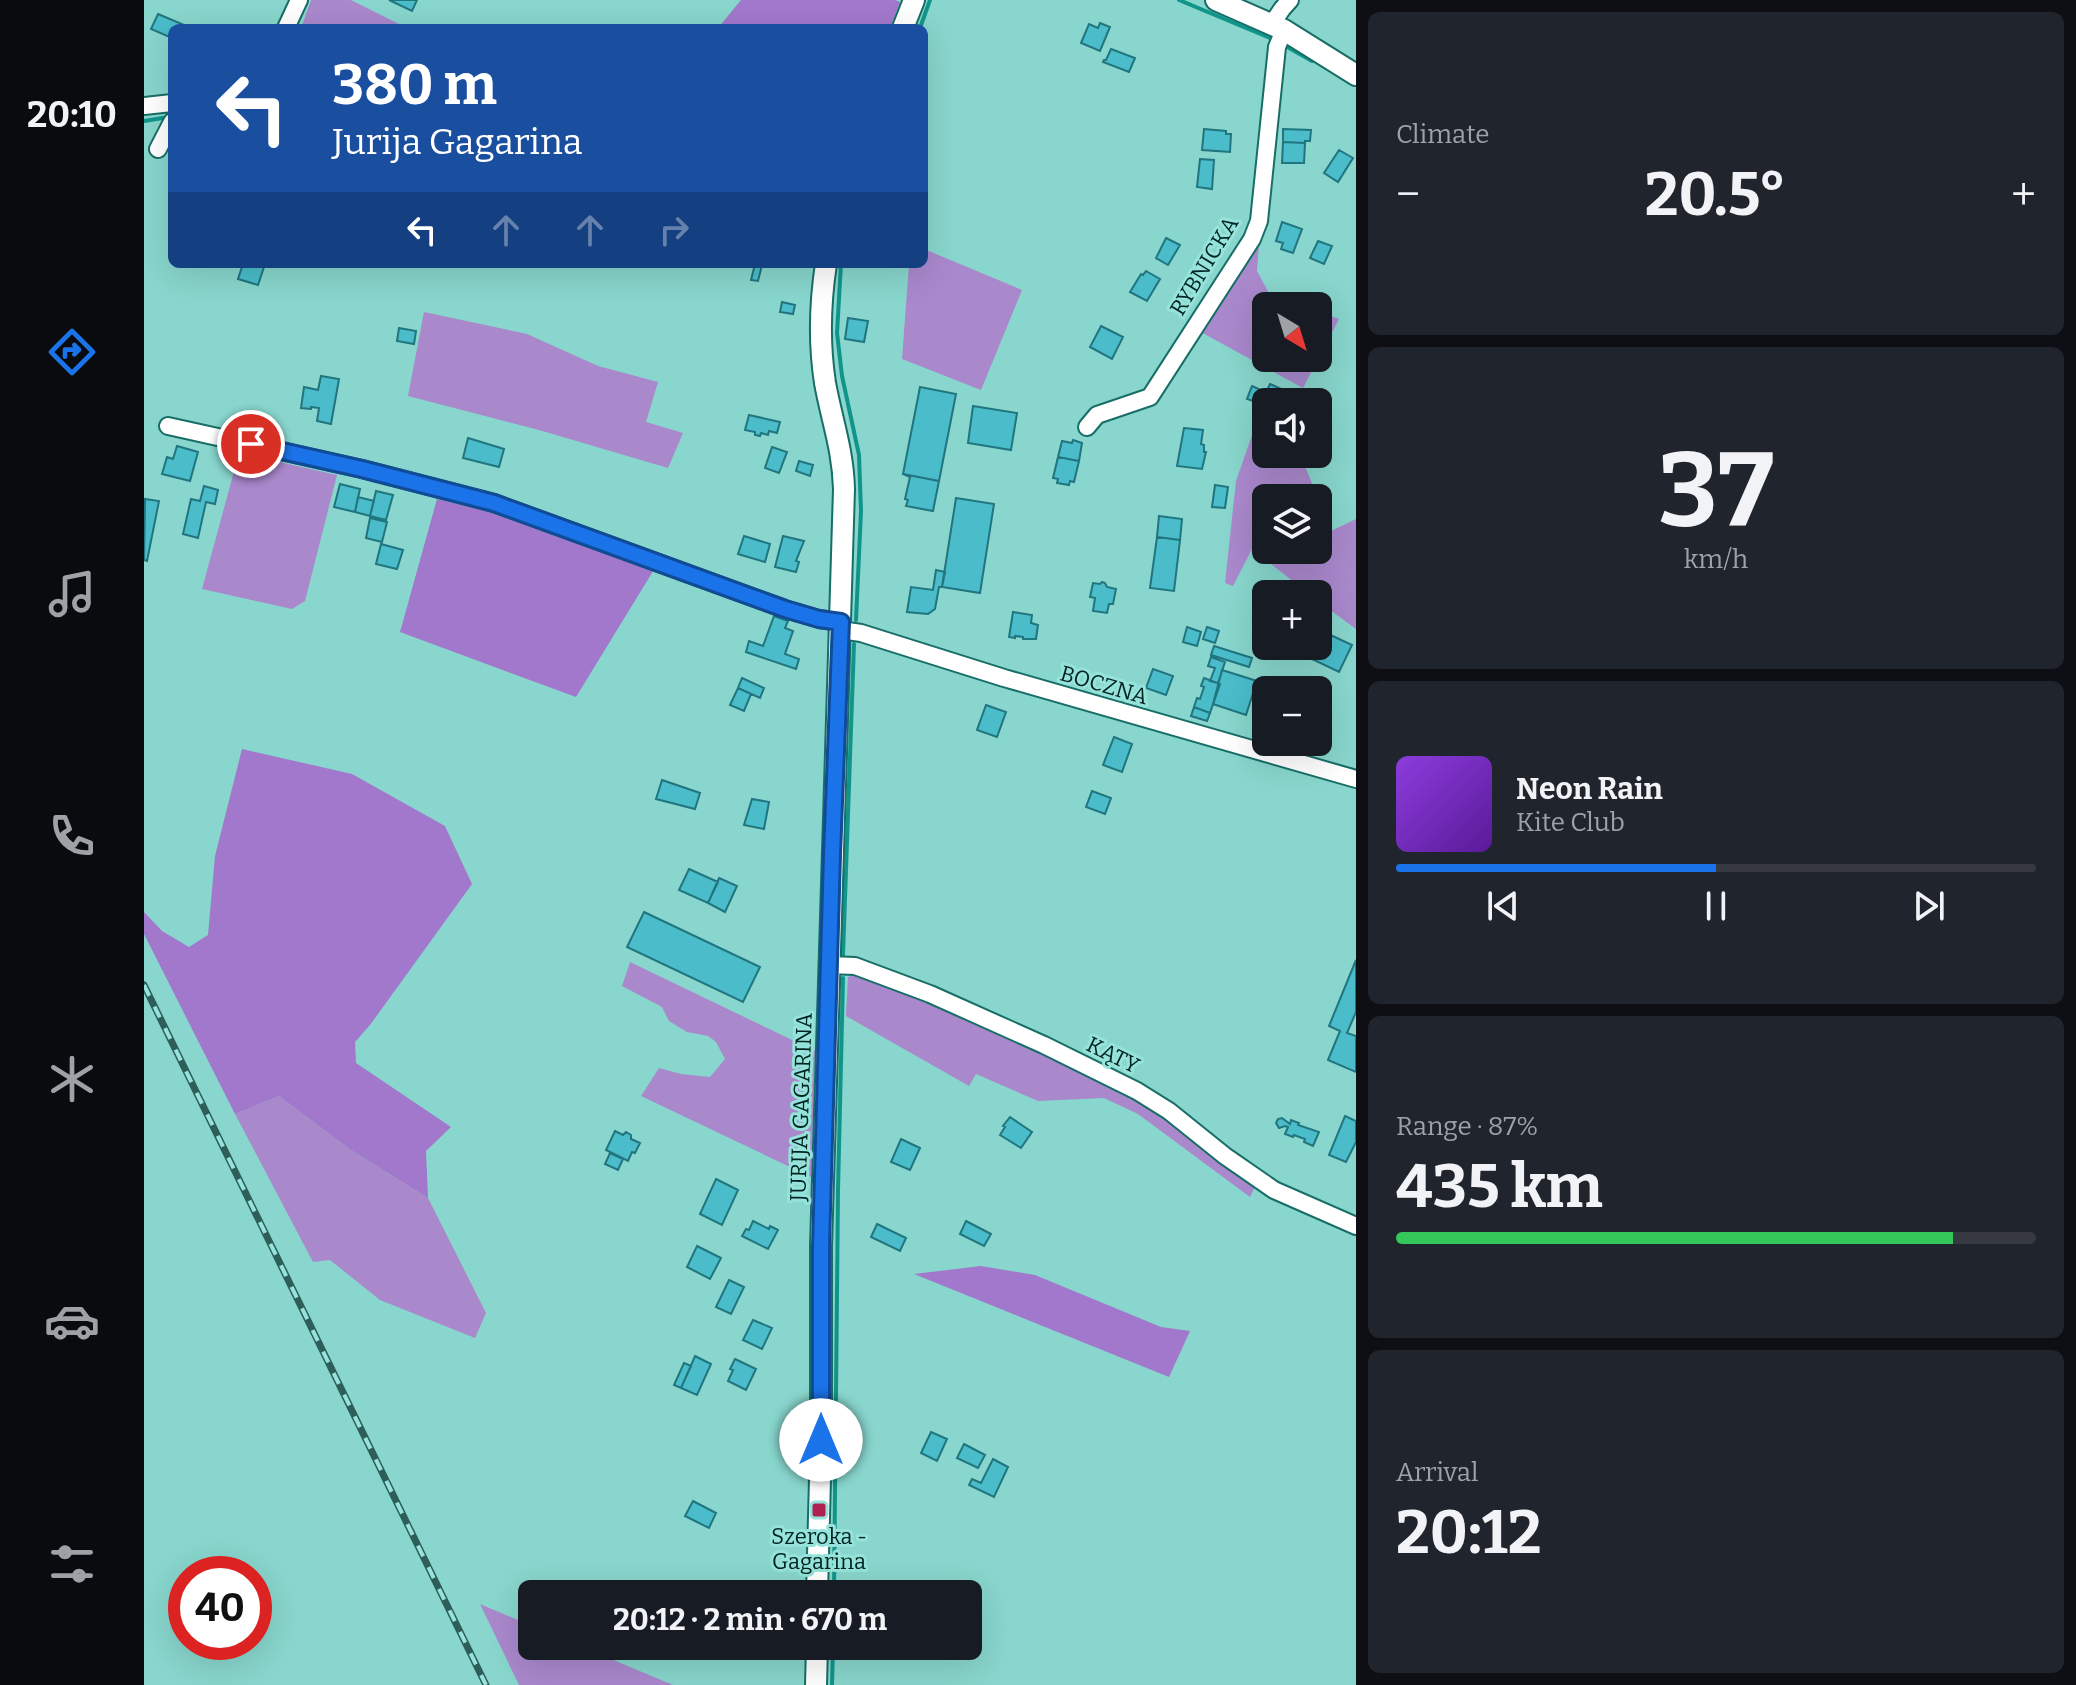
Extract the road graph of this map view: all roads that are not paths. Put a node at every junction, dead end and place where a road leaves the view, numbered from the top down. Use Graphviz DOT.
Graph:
graph roads {
  1 [pos="299,0"];
  2 [pos="914,0"];
  3 [pos="1216,0"];
  4 [pos="1290,0"];
  5 [pos="288,24"];
  6 [pos="905,24"];
  7 [pos="1278,27"];
  8 [pos="1356,75"];
  9 [pos="168,103"];
  10 [pos="144,106"];
  11 [pos="168,130"];
  12 [pos="158,149"];
  13 [pos="826,268"];
  14 [pos="168,426"];
  15 [pos="1087,427"];
  16 [pos="841,626"];
  17 [pos="1356,779"];
  18 [pos="829,965"];
  19 [pos="1356,1226"];
  20 [pos="817,1580"];
  21 [pos="817,1660"];
  22 [pos="816,1685"];
  1 -- 5 [label="street"];
  2 -- 6 [label="street"];
  3 -- 7 [label="street"];
  4 -- 7 [label="street"];
  7 -- 8 [label="street"];
  7 -- 15 [label="street, RYBNICKA"];
  9 -- 10 [label="street"];
  11 -- 12 [label="street"];
  13 -- 16 [label="street, JURIJA GAGARINA"];
  14 -- 16 [label="street"];
  16 -- 17 [label="street, BOCZNA"];
  16 -- 18 [label="street, JURIJA GAGARINA"];
  18 -- 19 [label="street, KĄTY"];
  18 -- 20 [label="street, JURIJA GAGARINA"];
  21 -- 22 [label="street"];
}
